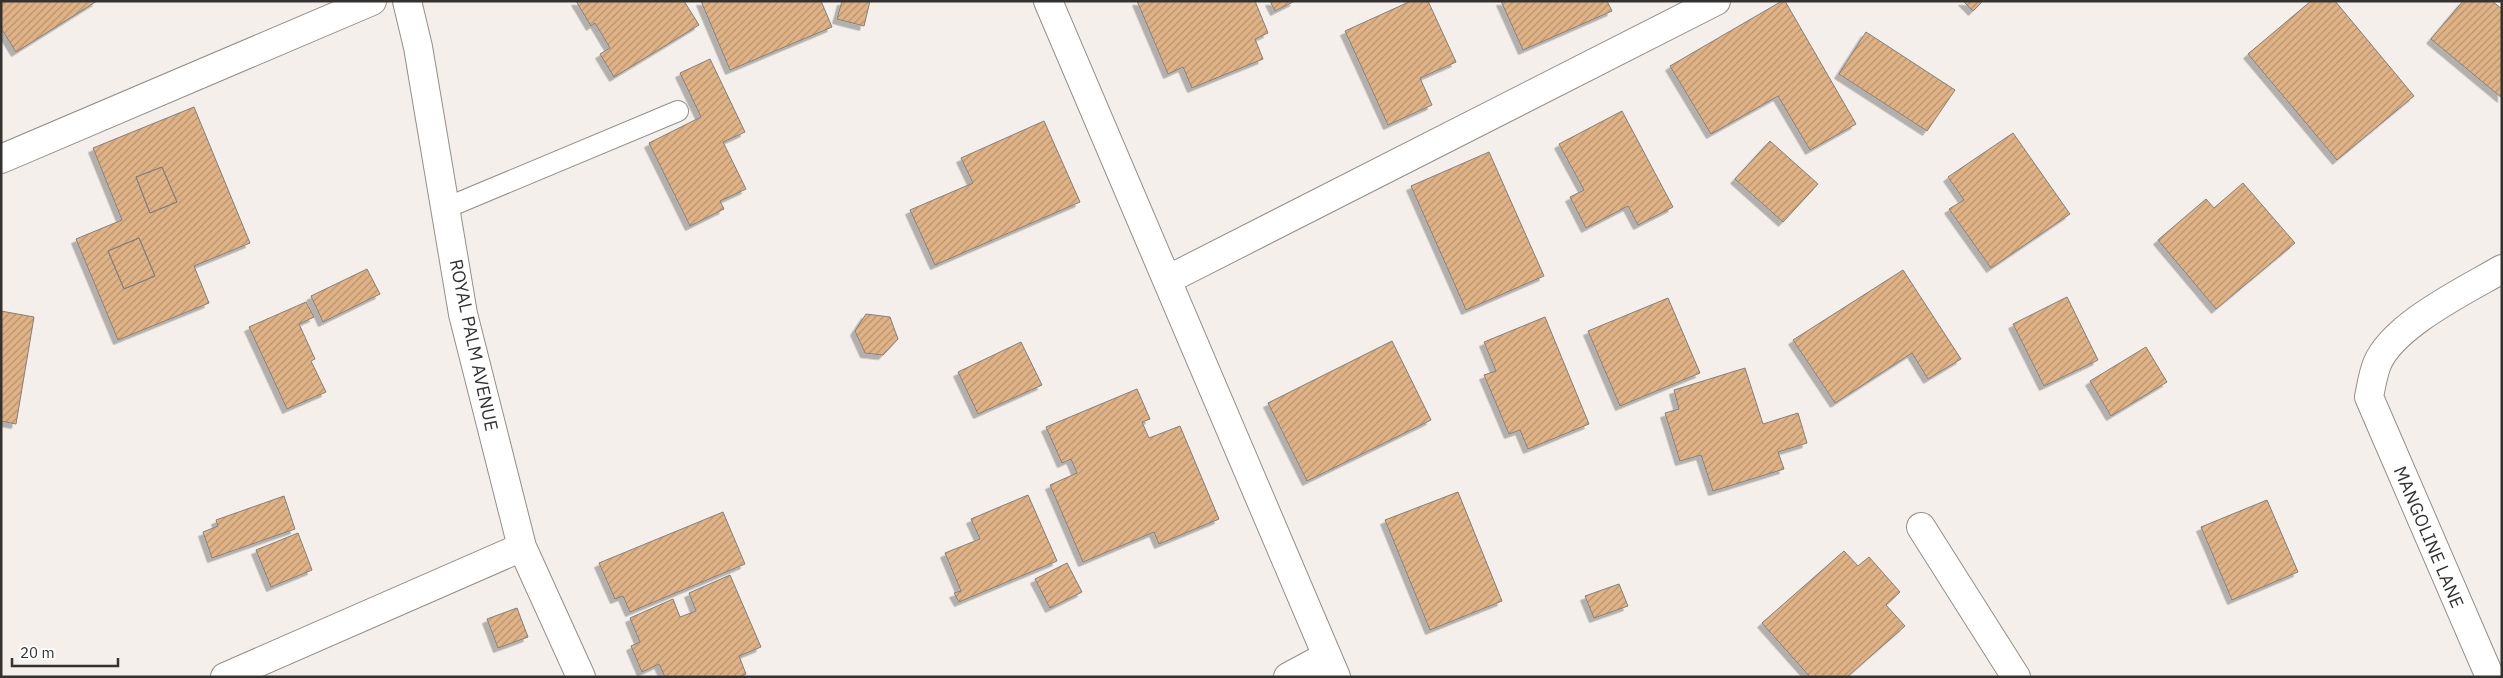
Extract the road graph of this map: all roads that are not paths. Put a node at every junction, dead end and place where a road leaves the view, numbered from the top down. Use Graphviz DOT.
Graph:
graph roads {
  1 [pos="372,1"];
  2 [pos="406,1"];
  3 [pos="1048,1"];
  4 [pos="1716,1"];
  5 [pos="678,111"];
  6 [pos="1,159"];
  7 [pos="446,208"];
  8 [pos="2502,269"];
  9 [pos="1167,280"];
  10 [pos="1921,527"];
  11 [pos="522,547"];
  12 [pos="1332,666"];
  13 [pos="225,677"];
  14 [pos="580,677"];
  15 [pos="1288,677"];
  16 [pos="2016,677"];
  17 [pos="2490,677"];
  1 -- 6 [label="street"];
  2 -- 7 [label="street, ROYAL PALM AVENUE"];
  3 -- 9 [label="street"];
  4 -- 9 [label="street"];
  5 -- 7 [label="lane"];
  7 -- 11 [label="street, ROYAL PALM AVENUE"];
  8 -- 17 [label="street, MANGOLINE LANE"];
  9 -- 12 [label="street"];
  10 -- 16 [label="street"];
  11 -- 13 [label="street"];
  11 -- 14 [label="street, ROYAL PALM AVENUE"];
  12 -- 15 [label="street"];
}
